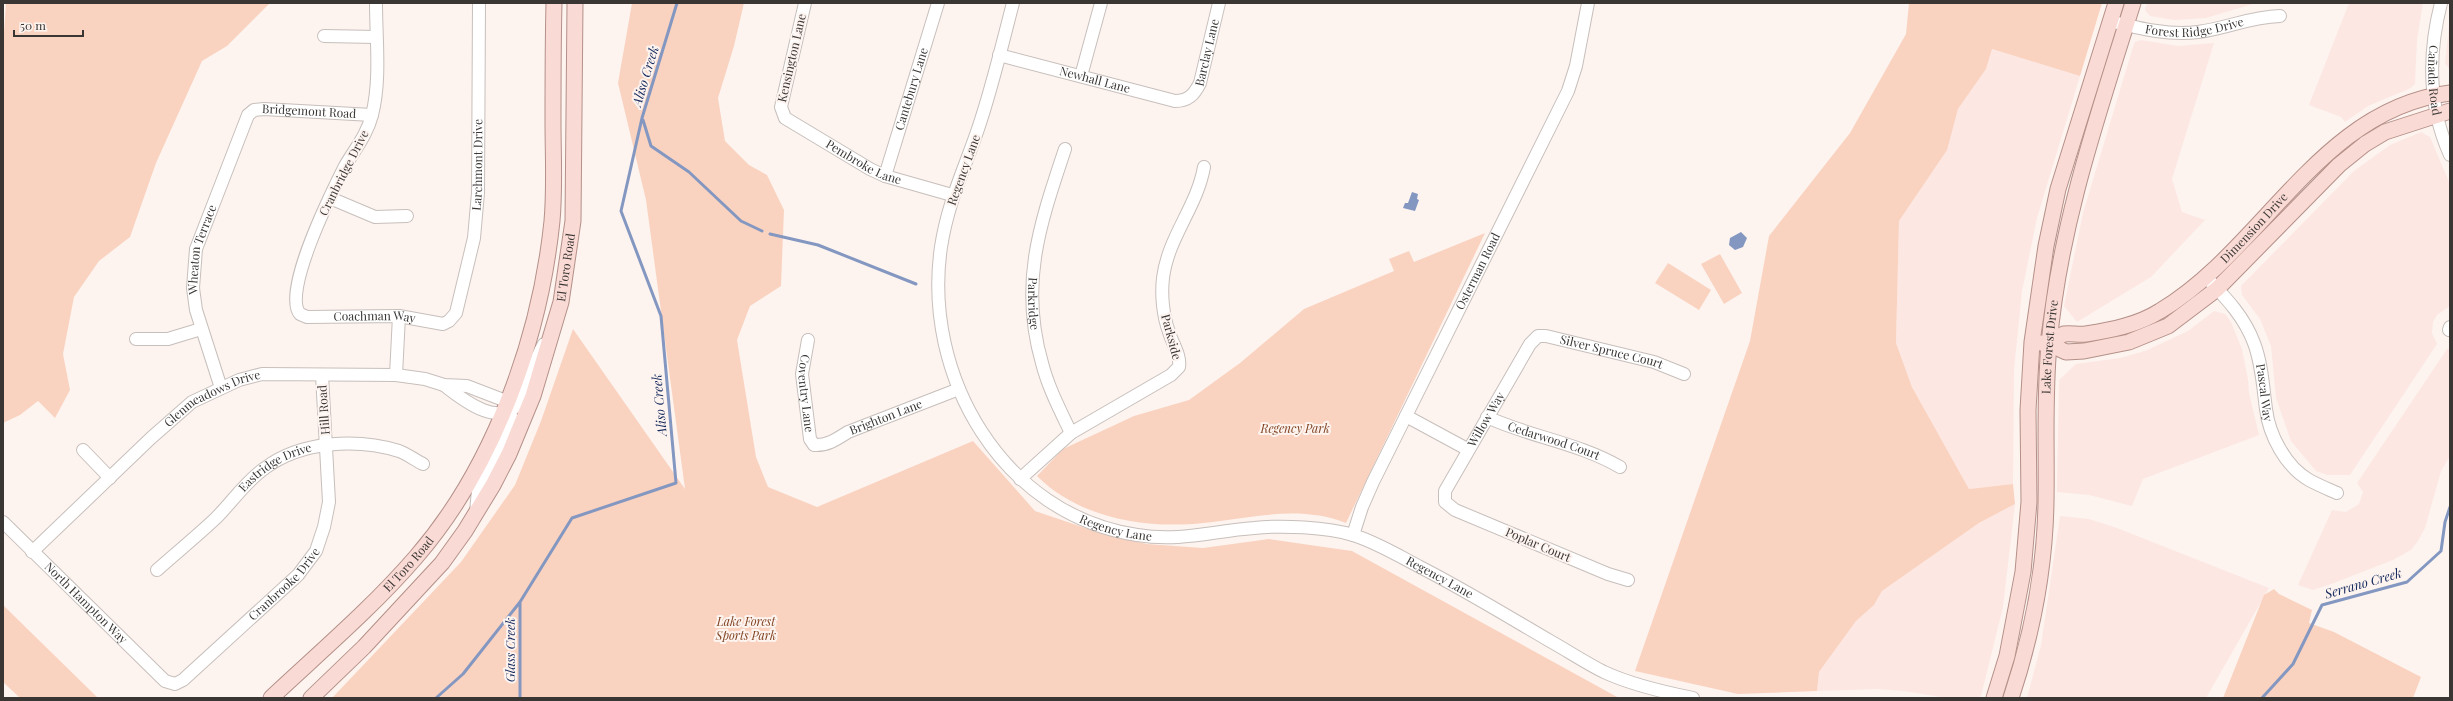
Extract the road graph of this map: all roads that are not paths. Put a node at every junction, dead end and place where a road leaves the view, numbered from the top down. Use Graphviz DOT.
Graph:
graph roads {
  1 [pos="376,3"];
  2 [pos="479,3"];
  3 [pos="554,3"];
  4 [pos="575,3"];
  5 [pos="806,3"];
  6 [pos="938,3"];
  7 [pos="1013,3"];
  8 [pos="1101,3"];
  9 [pos="1219,3"];
  10 [pos="1588,3"];
  11 [pos="2116,3"];
  12 [pos="2133,3"];
  13 [pos="2440,3"];
  14 [pos="2280,16"];
  15 [pos="2110,21"];
  16 [pos="2126,25"];
  17 [pos="324,36"];
  18 [pos="376,37"];
  19 [pos="1000,55"];
  20 [pos="1082,76"];
  21 [pos="2450,93"];
  22 [pos="2432,95"];
  23 [pos="1189,98"];
  24 [pos="2443,113"];
  25 [pos="782,114"];
  26 [pos="248,115"];
  27 [pos="372,115"];
  28 [pos="1065,149"];
  29 [pos="2450,155"];
  30 [pos="1204,167"];
  31 [pos="885,176"];
  32 [pos="952,195"];
  33 [pos="330,198"];
  34 [pos="407,216"];
  35 [pos="2206,277"];
  36 [pos="2217,289"];
  37 [pos="300,314"];
  38 [pos="399,316"];
  39 [pos="449,322"];
  40 [pos="201,329"];
  41 [pos="552,332"];
  42 [pos="1538,336"];
  43 [pos="136,339"];
  44 [pos="808,340"];
  45 [pos="2032,342"];
  46 [pos="2049,344"];
  47 [pos="1684,374"];
  48 [pos="322,375"];
  49 [pos="396,375"];
  50 [pos="444,385"];
  51 [pos="221,388"];
  52 [pos="959,389"];
  53 [pos="506,408"];
  54 [pos="1406,416"];
  55 [pos="1487,417"];
  56 [pos="1071,433"];
  57 [pos="327,445"];
  58 [pos="814,445"];
  59 [pos="1467,449"];
  60 [pos="83,450"];
  61 [pos="423,464"];
  62 [pos="1620,467"];
  63 [pos="110,478"];
  64 [pos="1020,479"];
  65 [pos="2337,493"];
  66 [pos="1449,506"];
  67 [pos="476,514"];
  68 [pos="3,522"];
  69 [pos="1353,535"];
  70 [pos="32,552"];
  71 [pos="157,570"];
  72 [pos="1628,580"];
  73 [pos="169,684"];
  74 [pos="271,698"];
  75 [pos="310,698"];
  76 [pos="1694,698"];
  77 [pos="1994,698"];
  78 [pos="2012,698"];
  1 -- 18 [label="street, Cranbridge Drive"];
  2 -- 39 [label="street, Larchmont Drive"];
  3 -- 53 [label="main road, El Toro Road"];
  4 -- 41 [label="main road, El Toro Road"];
  5 -- 25 [label="street, Kensington Lane"];
  6 -- 31 [label="street, Cantebury Lane"];
  7 -- 19 [label="street, Regency Lane"];
  8 -- 20 [label="street"];
  9 -- 23 [label="street, Barclay Lane"];
  10 -- 54 [label="street, Osterman Road"];
  11 -- 15 [label="main road, Lake Forest Drive"];
  12 -- 16 [label="main road, Lake Forest Drive"];
  13 -- 22 [label="street, Cañada Road"];
  14 -- 16 [label="street, Forest Ridge Drive"];
  15 -- 16 [label="street, Forest Ridge Drive"];
  15 -- 45 [label="main road, Lake Forest Drive"];
  16 -- 46 [label="main road, Lake Forest Drive"];
  17 -- 18 [label="street"];
  18 -- 27 [label="street, Cranbridge Drive"];
  19 -- 20 [label="street, Newhall Lane"];
  19 -- 32 [label="street, Regency Lane"];
  20 -- 23 [label="street, Newhall Lane"];
  21 -- 22 [label="main road, Dimension Drive"];
  22 -- 24 [label="street, Cañada Road"];
  22 -- 35 [label="main road, Dimension Drive"];
  24 -- 29 [label="street, Cañada Road"];
  24 -- 36 [label="main road, Dimension Drive"];
  25 -- 31 [label="street, Pembroke Lane"];
  26 -- 27 [label="street, Bridgemont Road"];
  26 -- 40 [label="street, Wheaton Terrace"];
  27 -- 33 [label="street, Cranbridge Drive"];
  28 -- 56 [label="street, Parkridge"];
  30 -- 56 [label="street, Parkside"];
  31 -- 32 [label="street, Pembroke Lane"];
  32 -- 52 [label="street, Regency Lane"];
  33 -- 34 [label="street"];
  33 -- 37 [label="street, Cranbridge Drive"];
  35 -- 36 [label="street, Pascal Way"];
  35 -- 46 [label="main road, Dimension Drive"];
  36 -- 46 [label="main road, Dimension Drive"];
  36 -- 65 [label="street, Pascal Way"];
  37 -- 38 [label="street, Coachman Way"];
  38 -- 39 [label="street, Coachman Way"];
  38 -- 49 [label="street"];
  40 -- 43 [label="street"];
  40 -- 51 [label="street, Wheaton Terrace"];
  41 -- 53 [label="street"];
  41 -- 67 [label="main road, El Toro Road"];
  42 -- 47 [label="street, Silver Spruce Court"];
  42 -- 55 [label="street, Willow Way"];
  44 -- 58 [label="street, Coventry Lane"];
  45 -- 46 [label="main road, Dimension Drive"];
  45 -- 77 [label="main road, Lake Forest Drive"];
  46 -- 78 [label="main road, Lake Forest Drive"];
  48 -- 49 [label="street, Glenmeadows Drive"];
  48 -- 51 [label="street, Glenmeadows Drive"];
  48 -- 57 [label="street, Hill Road"];
  49 -- 50 [label="street, Glenmeadows Drive"];
  50 -- 53 [label="street, Glenmeadows Drive"];
  50 -- 53 [label="street, Glenmeadows Drive"];
  51 -- 63 [label="street, Glenmeadows Drive"];
  52 -- 58 [label="street, Brighton Lane"];
  52 -- 64 [label="street, Regency Lane"];
  53 -- 67 [label="street, El Toro Road"];
  53 -- 74 [label="main road, El Toro Road"];
  54 -- 59 [label="street"];
  54 -- 69 [label="street, Osterman Road"];
  55 -- 59 [label="street, Willow Way"];
  55 -- 62 [label="street, Cedarwood Court"];
  56 -- 64 [label="street, Parkside"];
  57 -- 61 [label="street, Eastridge Drive"];
  57 -- 71 [label="street, Eastridge Drive"];
  57 -- 73 [label="street, Cranbrooke Drive"];
  59 -- 66 [label="street, Willow Way"];
  60 -- 63 [label="street"];
  63 -- 70 [label="street, Glenmeadows Drive"];
  64 -- 69 [label="street, Regency Lane"];
  66 -- 72 [label="street, Poplar Court"];
  67 -- 75 [label="main road, El Toro Road"];
  68 -- 70 [label="street, North Hampton Way"];
  69 -- 76 [label="street, Regency Lane"];
  70 -- 73 [label="street, North Hampton Way"];
}
